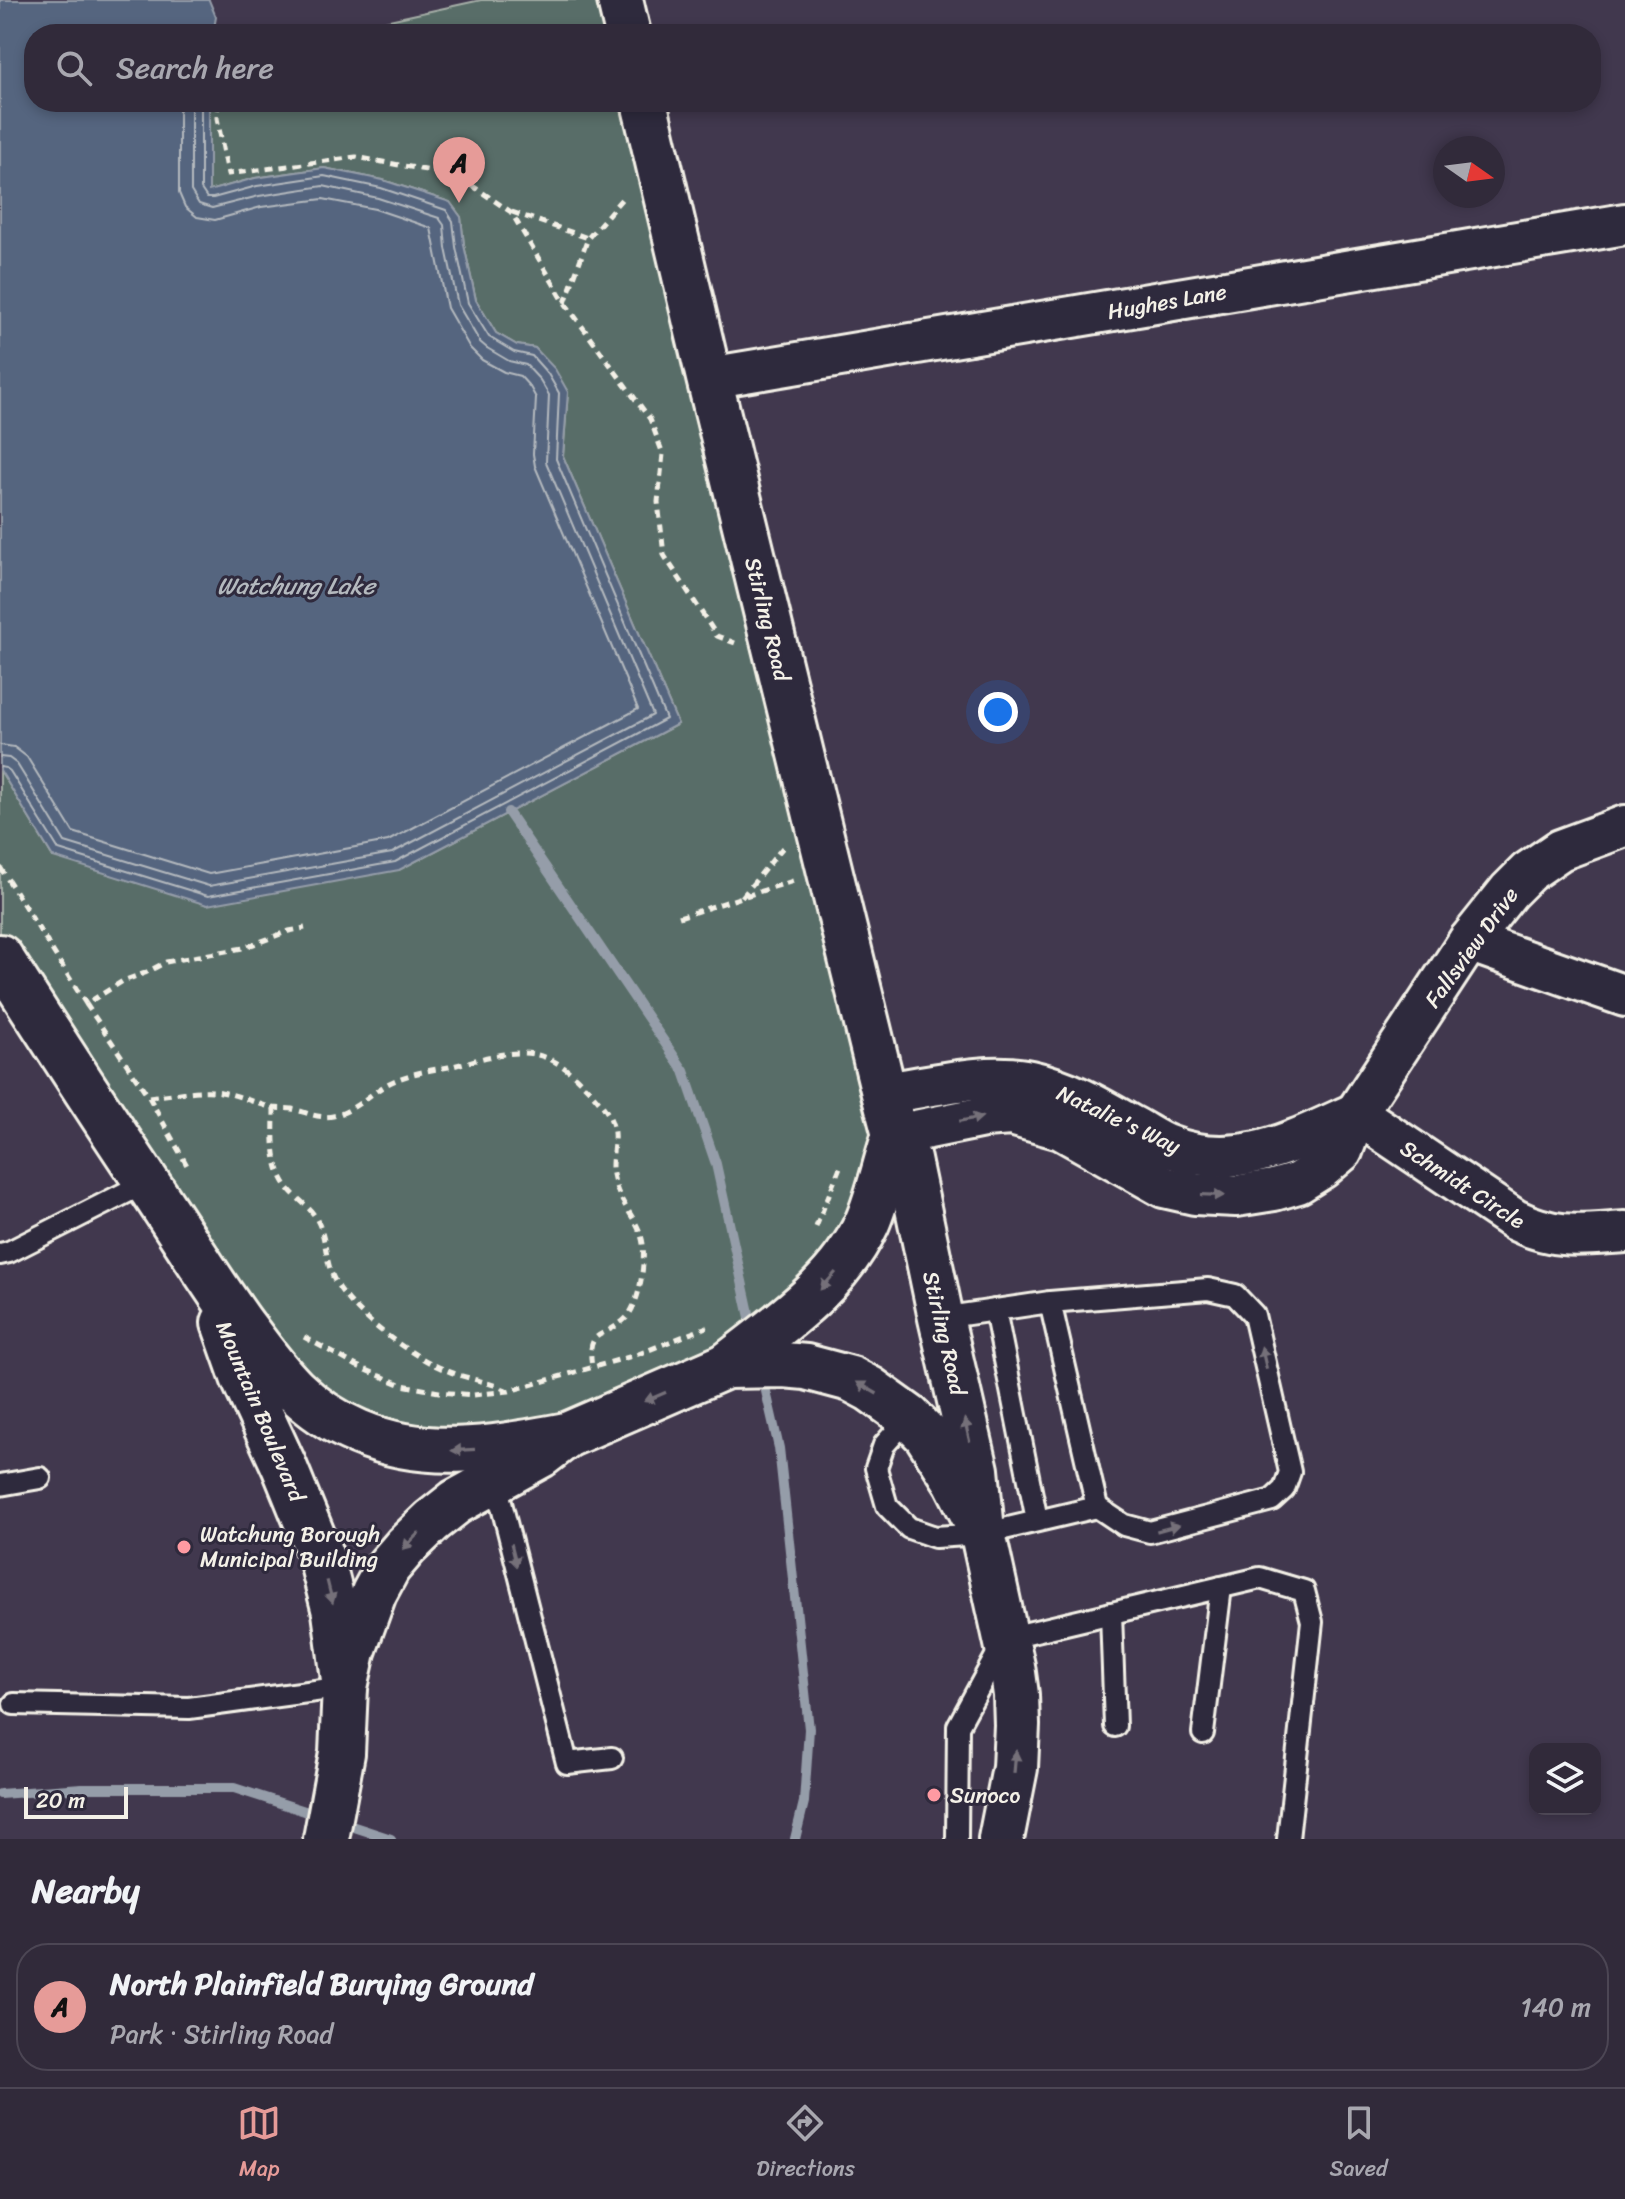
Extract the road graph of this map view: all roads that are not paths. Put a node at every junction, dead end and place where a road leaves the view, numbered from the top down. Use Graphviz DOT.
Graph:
graph roads {
  1 [pos="620,0"];
  2 [pos="626,24"];
  3 [pos="646,112"];
  4 [pos="1625,224"];
  5 [pos="709,378"];
  6 [pos="1625,826"];
  7 [pos="1469,941"];
  8 [pos="0,957"];
  9 [pos="1625,996"];
  10 [pos="884,1093"];
  11 [pos="1356,1113"];
  12 [pos="895,1135"];
  13 [pos="147,1182"];
  14 [pos="1625,1232"];
  15 [pos="856,1242"];
  16 [pos="926,1249"];
  17 [pos="0,1254"];
  18 [pos="206,1276"];
  19 [pos="1050,1302"];
  20 [pos="995,1310"];
  21 [pos="941,1318"];
  22 [pos="726,1366"];
  23 [pos="909,1417"];
  24 [pos="567,1435"];
  25 [pos="40,1478"];
  26 [pos="495,1479"];
  27 [pos="0,1485"];
  28 [pos="1097,1507"];
  29 [pos="1037,1520"];
  30 [pos="983,1534"];
  31 [pos="1221,1587"];
  32 [pos="1111,1613"];
  33 [pos="1006,1638"];
  34 [pos="345,1687"];
  35 [pos="14,1704"];
  36 [pos="1115,1726"];
  37 [pos="1203,1733"];
  38 [pos="612,1758"];
  39 [pos="340,1766"];
  40 [pos="297,1839"];
  41 [pos="326,1839"];
  42 [pos="957,1839"];
  43 [pos="1001,1839"];
  44 [pos="1288,1839"];
  1 -- 2 [label="street"];
  3 -- 5 [label="street, Stirling Road"];
  4 -- 5 [label="street, Hughes Lane"];
  5 -- 10 [label="street, Stirling Road"];
  6 -- 7 [label="street, Fallsview Drive"];
  7 -- 9 [label="street"];
  7 -- 11 [label="street, Fallsview Drive"];
  8 -- 13 [label="street, Mountain Boulevard"];
  10 -- 11 [label="street, Natalie's Way"];
  10 -- 12 [label="street, Stirling Road"];
  12 -- 11 [label="street, Natalie's Way, one-way"];
  11 -- 14 [label="street, Schmidt Circle"];
  12 -- 15 [label="street"];
  12 -- 16 [label="street, Stirling Road"];
  13 -- 17 [label="lane"];
  13 -- 18 [label="street, Mountain Boulevard"];
  15 -- 16 [label="street"];
  15 -- 22 [label="street, one-way"];
  16 -- 21 [label="street, Stirling Road"];
  24 -- 18 [label="street, Mountain Boulevard, one-way"];
  18 -- 34 [label="street, Mountain Boulevard, one-way"];
  19 -- 20 [label="lane"];
  19 -- 28 [label="lane"];
  28 -- 19 [label="lane, one-way"];
  20 -- 21 [label="lane"];
  20 -- 29 [label="lane"];
  30 -- 21 [label="street, Stirling Road, one-way"];
  23 -- 22 [label="street, one-way"];
  22 -- 24 [label="street, one-way"];
  23 -- 30 [label="street"];
  23 -- 30 [label="lane"];
  24 -- 26 [label="street"];
  25 -- 27 [label="lane"];
  26 -- 34 [label="street, one-way"];
  26 -- 38 [label="lane, one-way"];
  28 -- 29 [label="lane"];
  29 -- 30 [label="lane"];
  30 -- 33 [label="street"];
  31 -- 32 [label="lane"];
  31 -- 37 [label="lane"];
  31 -- 44 [label="lane"];
  32 -- 33 [label="lane"];
  32 -- 36 [label="lane"];
  33 -- 42 [label="lane"];
  43 -- 33 [label="street, one-way"];
  34 -- 35 [label="lane"];
  34 -- 39 [label="street"];
  39 -- 40 [label="street"];
  39 -- 41 [label="street"];
}
